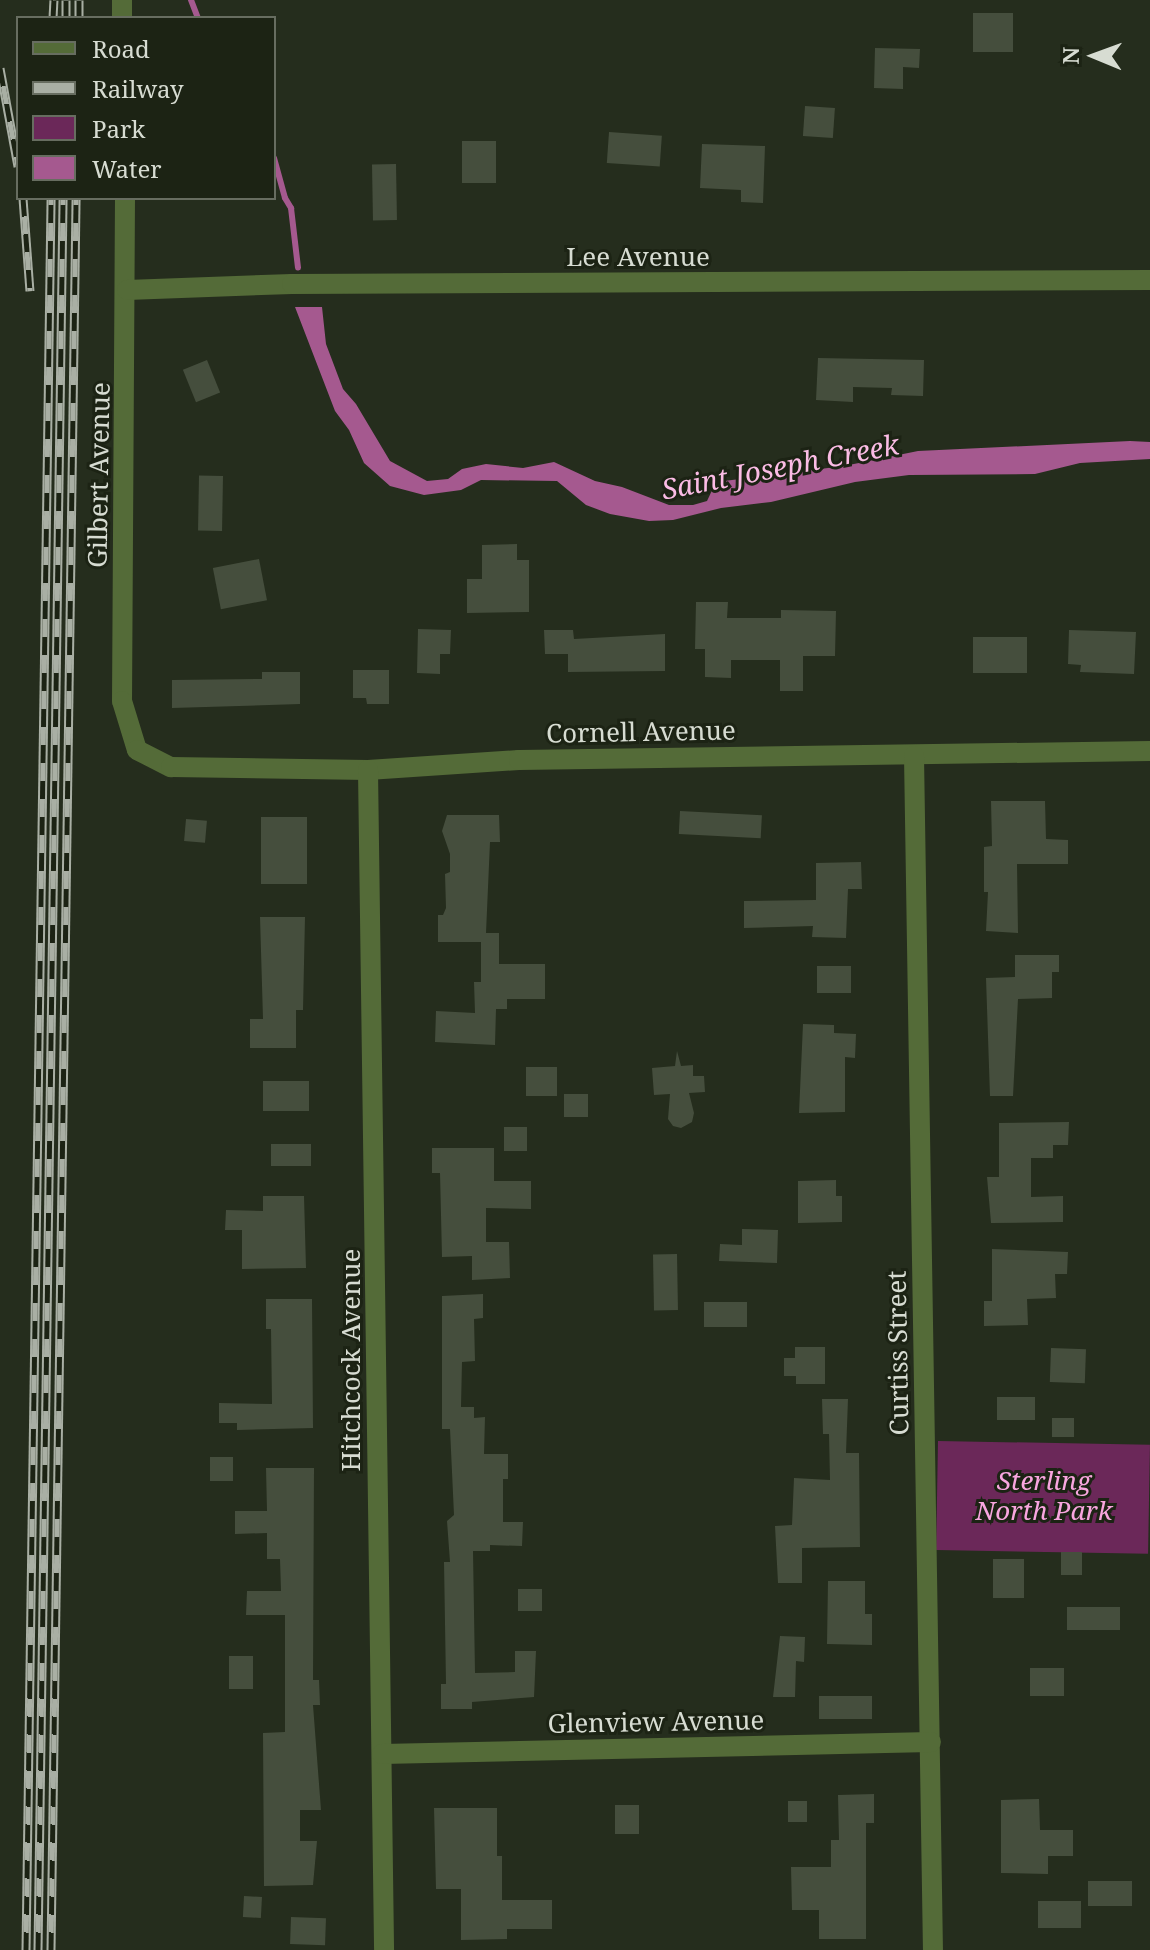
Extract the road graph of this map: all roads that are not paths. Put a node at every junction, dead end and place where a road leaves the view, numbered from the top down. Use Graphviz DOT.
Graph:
graph roads {
  1 [pos="125,200"];
  2 [pos="1150,280"];
  3 [pos="127,290"];
  4 [pos="137,750"];
  5 [pos="1150,751"];
  6 [pos="914,756"];
  7 [pos="368,770"];
  8 [pos="931,1742"];
  9 [pos="382,1754"];
  10 [pos="384,1950"];
  11 [pos="933,1950"];
  1 -- 3 [label="street, Gilbert Avenue"];
  2 -- 3 [label="street, Lee Avenue"];
  3 -- 4 [label="street, Gilbert Avenue"];
  4 -- 7 [label="street, Cornell Avenue"];
  5 -- 6 [label="street, Cornell Avenue"];
  6 -- 7 [label="street, Cornell Avenue"];
  6 -- 8 [label="street, Curtiss Street"];
  7 -- 9 [label="street, Hitchcock Avenue"];
  8 -- 9 [label="street, Glenview Avenue"];
  8 -- 11 [label="street, Curtiss Street"];
  9 -- 10 [label="street, Hitchcock Avenue"];
}
